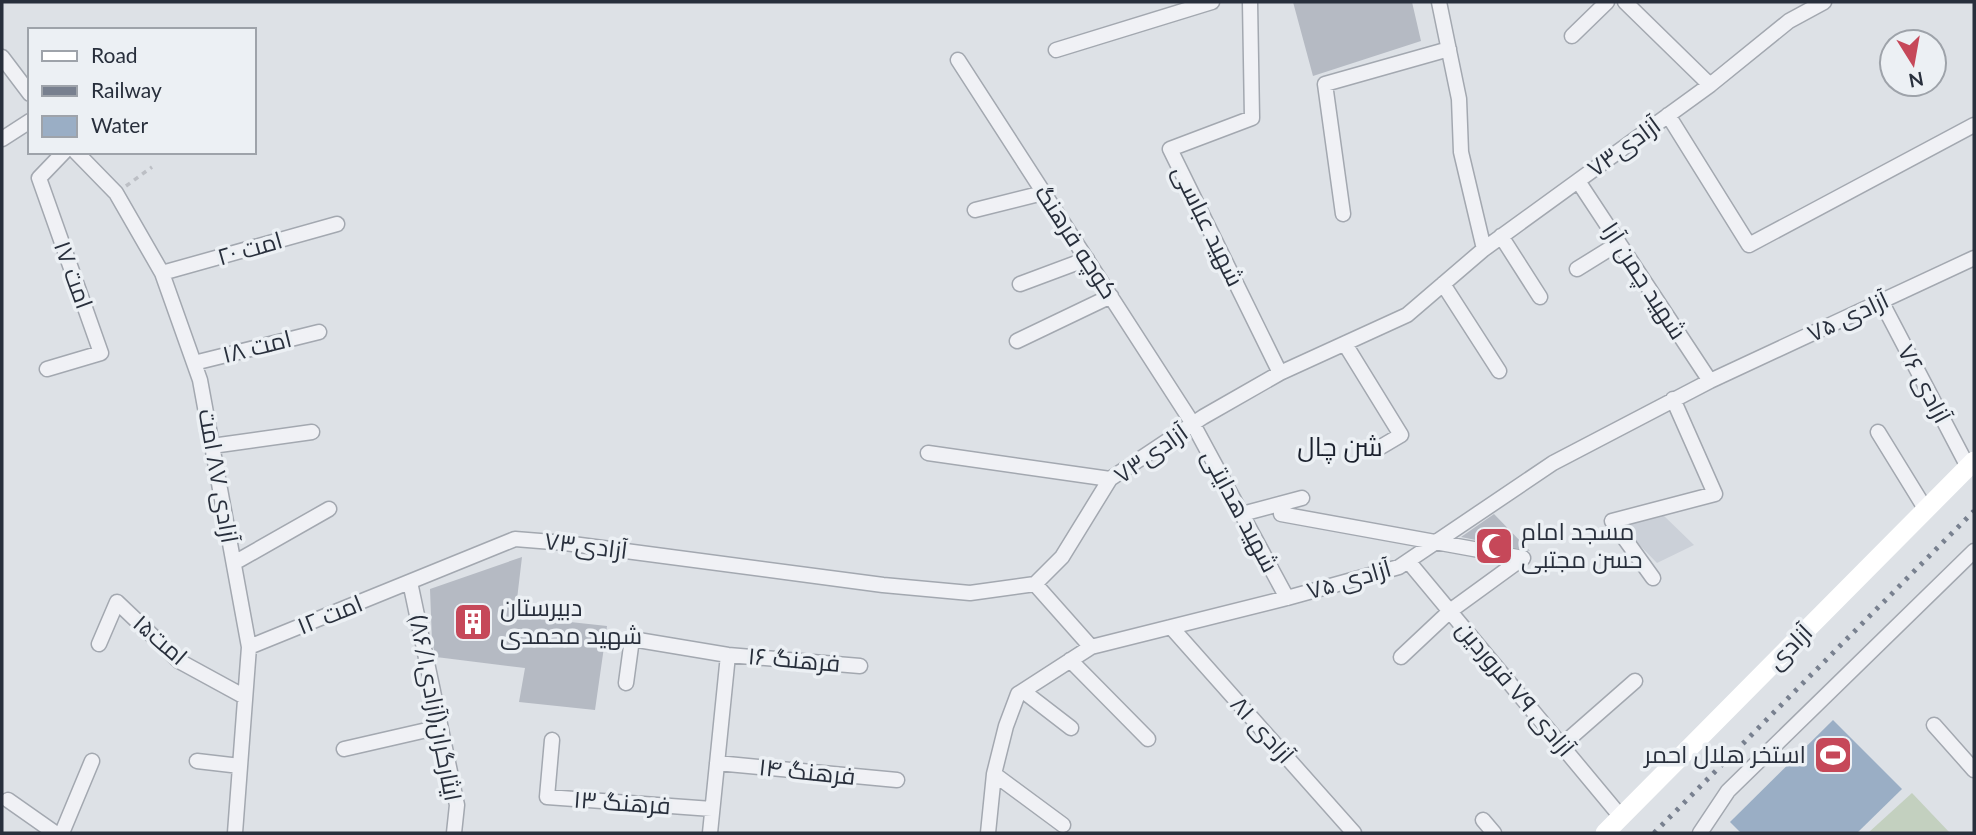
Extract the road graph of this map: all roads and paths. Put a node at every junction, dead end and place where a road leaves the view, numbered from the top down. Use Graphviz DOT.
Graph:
graph roads {
  1 [pos="1212,2"];
  2 [pos="1250,2"];
  3 [pos="1439,2"];
  4 [pos="1607,2"];
  5 [pos="1626,2"];
  6 [pos="1824,2"];
  7 [pos="1572,36"];
  8 [pos="1056,50"];
  9 [pos="1449,50"];
  10 [pos="2,57"];
  11 [pos="958,60"];
  12 [pos="1710,85"];
  13 [pos="28,91"];
  14 [pos="1668,115"];
  15 [pos="28,122"];
  16 [pos="1974,125"];
  17 [pos="2,139"];
  18 [pos="62,154"];
  19 [pos="78,154"];
  20 [pos="152,167"];
  21 [pos="1578,181"];
  22 [pos="1044,192"];
  23 [pos="116,193"];
  24 [pos="975,210"];
  25 [pos="1343,214"];
  26 [pos="337,224"];
  27 [pos="1501,236"];
  28 [pos="1619,243"];
  29 [pos="1484,248"];
  30 [pos="1974,258"];
  31 [pos="1087,259"];
  32 [pos="1577,269"];
  33 [pos="162,273"];
  34 [pos="1020,284"];
  35 [pos="1443,284"];
  36 [pos="1111,296"];
  37 [pos="1540,297"];
  38 [pos="1881,301"];
  39 [pos="319,332"];
  40 [pos="1017,341"];
  41 [pos="1345,344"];
  42 [pos="194,363"];
  43 [pos="47,369"];
  44 [pos="1499,371"];
  45 [pos="1280,373"];
  46 [pos="1710,381"];
  47 [pos="1674,399"];
  48 [pos="1194,424"];
  49 [pos="312,432"];
  50 [pos="1878,432"];
  51 [pos="212,446"];
  52 [pos="1379,448"];
  53 [pos="928,453"];
  54 [pos="1971,464"];
  55 [pos="1110,479"];
  56 [pos="1302,498"];
  57 [pos="329,509"];
  58 [pos="1926,509"];
  59 [pos="1242,514"];
  60 [pos="1281,514"];
  61 [pos="1974,551"];
  62 [pos="1408,561"];
  63 [pos="234,563"];
  64 [pos="1653,578"];
  65 [pos="410,582"];
  66 [pos="1035,584"];
  67 [pos="1287,598"];
  68 [pos="1450,611"];
  69 [pos="1171,627"];
  70 [pos="99,644"];
  71 [pos="249,647"];
  72 [pos="1091,647"];
  73 [pos="728,655"];
  74 [pos="1401,657"];
  75 [pos="1070,660"];
  76 [pos="860,666"];
  77 [pos="1635,681"];
  78 [pos="626,682"];
  79 [pos="1023,691"];
  80 [pos="245,697"];
  81 [pos="1934,725"];
  82 [pos="440,727"];
  83 [pos="1071,728"];
  84 [pos="1148,739"];
  85 [pos="552,740"];
  86 [pos="1562,746"];
  87 [pos="344,748"];
  88 [pos="92,761"];
  89 [pos="197,761"];
  90 [pos="717,763"];
  91 [pos="240,766"];
  92 [pos="1974,770"];
  93 [pos="993,774"];
  94 [pos="897,780"];
  95 [pos="8,800"];
  96 [pos="712,809"];
  97 [pos="1483,820"];
  98 [pos="1063,825"];
  99 [pos="1624,825"];
  100 [pos="55,833"];
  101 [pos="62,833"];
  102 [pos="235,833"];
  103 [pos="454,833"];
  104 [pos="710,833"];
  105 [pos="988,833"];
  106 [pos="1354,833"];
  107 [pos="1494,833"];
  108 [pos="1605,833"];
  109 [pos="1700,833"];
  1 -- 8 [label="street"];
  2 -- 45 [label="street, شهید عباسی"];
  3 -- 9 [label="street"];
  4 -- 7 [label="street"];
  5 -- 12 [label="street"];
  6 -- 12 [label="street, آزادی۷۳"];
  9 -- 25 [label="street"];
  9 -- 29 [label="street"];
  10 -- 13 [label="street"];
  11 -- 22 [label="street, کوچه فرهنگ"];
  12 -- 14 [label="street, آزادی۷۳"];
  14 -- 16 [label="street"];
  14 -- 21 [label="street, آزادی۷۳"];
  15 -- 17 [label="street"];
  18 -- 43 [label="street, امت ۱۷"];
  19 -- 23 [label="street, آزادی ۸۷ امت"];
  20 -- 23 [label="path"];
  21 -- 27 [label="street, آزادی۷۳"];
  21 -- 28 [label="street, شهید چمن آرا"];
  22 -- 24 [label="street"];
  22 -- 31 [label="street, کوچه فرهنگ"];
  23 -- 33 [label="street, آزادی ۸۷ امت"];
  26 -- 33 [label="street, امت ۲۰"];
  27 -- 29 [label="street, آزادی۷۳"];
  27 -- 37 [label="street"];
  28 -- 32 [label="street"];
  28 -- 46 [label="street, شهید چمن آرا"];
  29 -- 35 [label="street, آزادی۷۳"];
  30 -- 38 [label="street, آزادی ۷۵"];
  31 -- 34 [label="street"];
  31 -- 36 [label="street, کوچه فرهنگ"];
  33 -- 42 [label="street, آزادی ۸۷ امت"];
  35 -- 41 [label="street, آزادی۷۳"];
  35 -- 44 [label="street"];
  36 -- 40 [label="street"];
  36 -- 48 [label="street, کوچه فرهنگ"];
  38 -- 46 [label="street, آزادی ۷۵"];
  38 -- 54 [label="street, آزادی ۷۶"];
  39 -- 42 [label="street, امت ۱۸"];
  41 -- 45 [label="street, آزادی۷۳"];
  41 -- 52 [label="street"];
  42 -- 51 [label="street, آزادی ۸۷ امت"];
  45 -- 48 [label="street, آزادی۷۳"];
  46 -- 47 [label="street, آزادی ۷۵"];
  47 -- 62 [label="street, آزادی ۷۵"];
  47 -- 64 [label="street"];
  48 -- 55 [label="street, آزادی۷۳"];
  48 -- 59 [label="street, شهید هدایتی"];
  49 -- 51 [label="street"];
  50 -- 58 [label="street"];
  51 -- 63 [label="street, آزادی ۸۷ امت"];
  53 -- 55 [label="street"];
  54 -- 58 [label="street, آزادی"];
  55 -- 66 [label="street, آزادی۷۳"];
  56 -- 59 [label="street"];
  57 -- 63 [label="street"];
  58 -- 99 [label="street, آزادی"];
  59 -- 67 [label="street, شهید هدایتی"];
  60 -- 68 [label="street"];
  61 -- 109 [label="street"];
  62 -- 67 [label="street, آزادی ۷۵"];
  62 -- 68 [label="street, آزادی ۷۹ فروردین"];
  63 -- 71 [label="street, آزادی ۸۷ امت"];
  65 -- 66 [label="street, آزادی۷۳"];
  65 -- 71 [label="street, امت ۱۲"];
  65 -- 82 [label="street, ایثارگران(آزادی۸۶/۱)"];
  66 -- 72 [label="street"];
  67 -- 69 [label="street, آزادی ۷۵"];
  68 -- 74 [label="street"];
  68 -- 86 [label="street, آزادی ۷۹ فروردین"];
  69 -- 72 [label="street, آزادی ۷۵"];
  69 -- 106 [label="street, آزادی ۸۱"];
  70 -- 80 [label="street, امت۱۵"];
  71 -- 80 [label="street, آزادی ۸۷ امت"];
  72 -- 75 [label="street, آزادی ۷۵"];
  73 -- 76 [label="street, فرهنگ ۱۶"];
  73 -- 78 [label="street, فرهنگ ۱۶"];
  73 -- 90 [label="street"];
  75 -- 79 [label="street, آزادی ۷۵"];
  75 -- 84 [label="street"];
  77 -- 86 [label="street"];
  79 -- 83 [label="street"];
  79 -- 93 [label="street, آزادی ۷۵"];
  80 -- 91 [label="street, آزادی ۸۷ امت"];
  81 -- 92 [label="street"];
  82 -- 87 [label="street"];
  82 -- 103 [label="street, ایثارگران(آزادی۸۶/۱)"];
  85 -- 96 [label="street, فرهنگ ۱۳"];
  86 -- 99 [label="street, آزادی ۷۹ فروردین"];
  88 -- 101 [label="street"];
  89 -- 91 [label="street"];
  90 -- 94 [label="street, فرهنگ ۱۴"];
  90 -- 96 [label="street"];
  91 -- 102 [label="street, آزادی ۸۷ امت"];
  93 -- 98 [label="street"];
  93 -- 105 [label="street, آزادی ۷۵"];
  95 -- 100 [label="street"];
  96 -- 104 [label="street"];
  97 -- 107 [label="street"];
  99 -- 108 [label="street, آزادی"];
}
